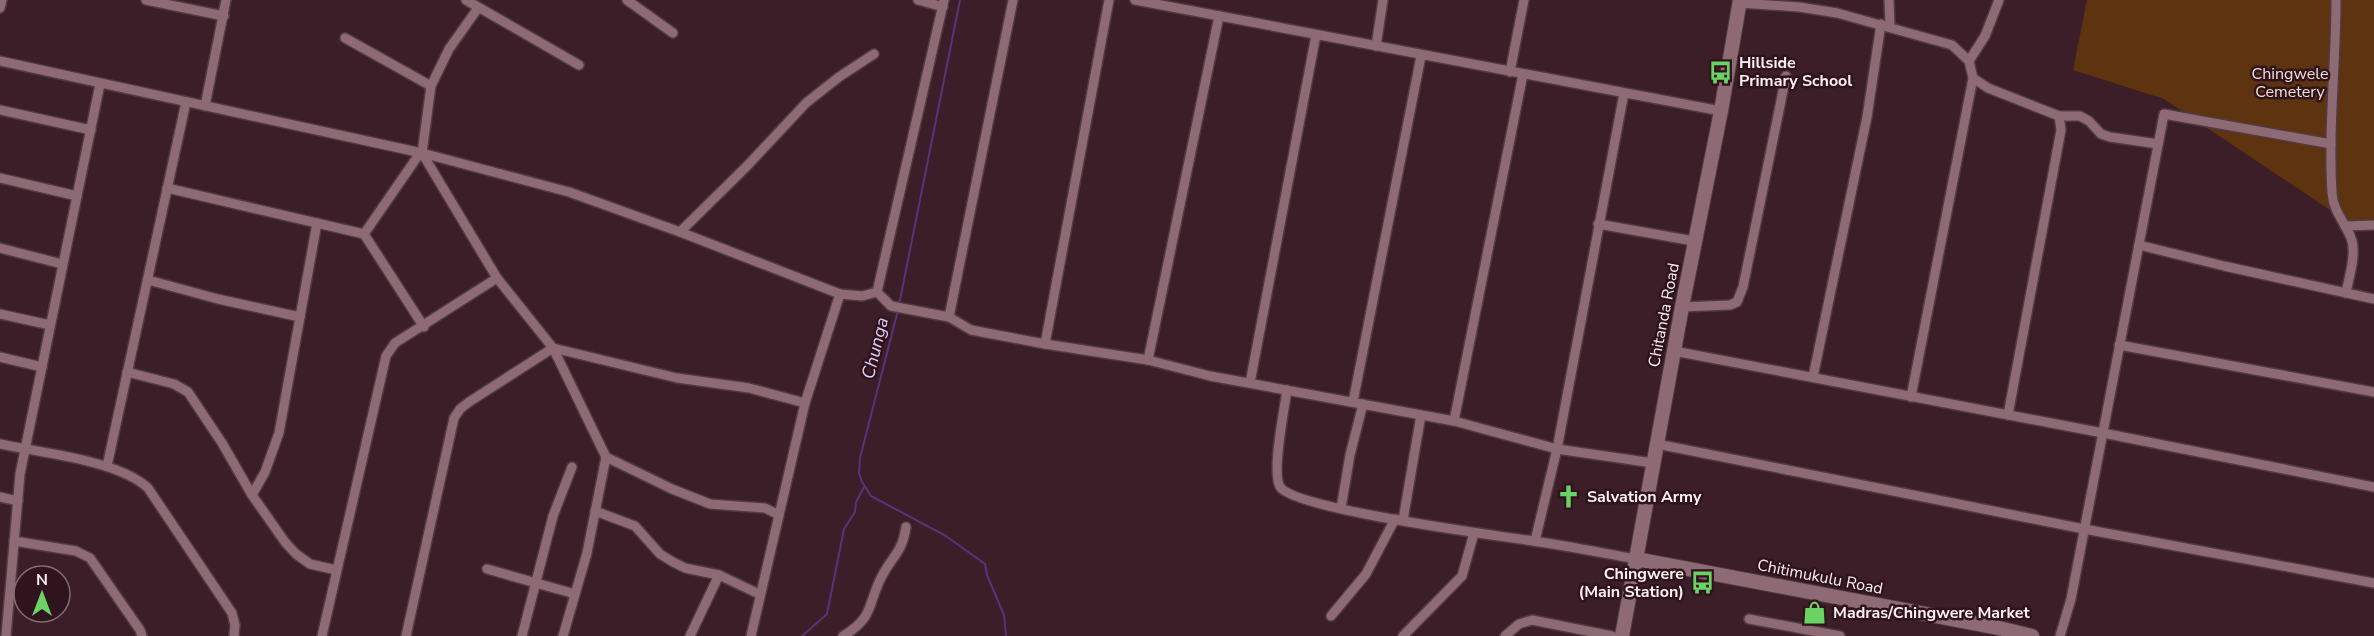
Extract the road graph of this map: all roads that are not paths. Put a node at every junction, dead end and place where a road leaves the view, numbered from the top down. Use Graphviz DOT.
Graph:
graph roads {
  1 [pos="2,0"];
  2 [pos="146,0"];
  3 [pos="226,0"];
  4 [pos="466,0"];
  5 [pos="627,0"];
  6 [pos="918,0"];
  7 [pos="1013,0"];
  8 [pos="1109,0"];
  9 [pos="1135,0"];
  10 [pos="1383,0"];
  11 [pos="1524,0"];
  12 [pos="1889,0"];
  13 [pos="1999,0"];
  14 [pos="2336,0"];
  15 [pos="1739,2"];
  16 [pos="943,4"];
  17 [pos="1176,4"];
  18 [pos="0,8"];
  19 [pos="478,8"];
  20 [pos="224,16"];
  21 [pos="1219,16"];
  22 [pos="1885,25"];
  23 [pos="674,33"];
  24 [pos="1316,35"];
  25 [pos="345,38"];
  26 [pos="1376,46"];
  27 [pos="874,54"];
  28 [pos="1421,56"];
  29 [pos="0,61"];
  30 [pos="1968,61"];
  31 [pos="579,65"];
  32 [pos="1509,72"];
  33 [pos="1523,74"];
  34 [pos="1786,76"];
  35 [pos="1974,78"];
  36 [pos="100,84"];
  37 [pos="431,86"];
  38 [pos="1624,93"];
  39 [pos="186,102"];
  40 [pos="205,106"];
  41 [pos="0,110"];
  42 [pos="1721,111"];
  43 [pos="2059,116"];
  44 [pos="91,130"];
  45 [pos="2158,144"];
  46 [pos="2331,144"];
  47 [pos="421,153"];
  48 [pos="0,178"];
  49 [pos="167,188"];
  50 [pos="77,196"];
  51 [pos="317,223"];
  52 [pos="1598,224"];
  53 [pos="2374,225"];
  54 [pos="2345,226"];
  55 [pos="680,231"];
  56 [pos="364,234"];
  57 [pos="1694,242"];
  58 [pos="2139,245"];
  59 [pos="0,248"];
  60 [pos="62,264"];
  61 [pos="497,278"];
  62 [pos="148,279"];
  63 [pos="877,292"];
  64 [pos="2346,293"];
  65 [pos="840,294"];
  66 [pos="2374,299"];
  67 [pos="1682,307"];
  68 [pos="0,314"];
  69 [pos="300,317"];
  70 [pos="949,317"];
  71 [pos="50,325"];
  72 [pos="424,327"];
  73 [pos="1045,344"];
  74 [pos="2120,345"];
  75 [pos="553,348"];
  76 [pos="1674,351"];
  77 [pos="0,357"];
  78 [pos="1149,360"];
  79 [pos="42,367"];
  80 [pos="127,372"];
  81 [pos="1813,377"];
  82 [pos="1250,383"];
  83 [pos="1287,390"];
  84 [pos="2374,392"];
  85 [pos="1911,397"];
  86 [pos="1353,402"];
  87 [pos="806,404"];
  88 [pos="1363,404"];
  89 [pos="1421,415"];
  90 [pos="2008,415"];
  91 [pos="1454,421"];
  92 [pos="2103,433"];
  93 [pos="0,444"];
  94 [pos="1657,444"];
  95 [pos="24,449"];
  96 [pos="1557,449"];
  97 [pos="606,457"];
  98 [pos="1653,463"];
  99 [pos="107,466"];
  100 [pos="572,466"];
  101 [pos="2374,487"];
  102 [pos="252,495"];
  103 [pos="0,497"];
  104 [pos="18,501"];
  105 [pos="1341,508"];
  106 [pos="595,511"];
  107 [pos="779,514"];
  108 [pos="1399,520"];
  109 [pos="906,526"];
  110 [pos="2084,529"];
  111 [pos="1474,533"];
  112 [pos="14,541"];
  113 [pos="1535,541"];
  114 [pos="1636,559"];
  115 [pos="487,569"];
  116 [pos="336,570"];
  117 [pos="719,575"];
  118 [pos="535,582"];
  119 [pos="2374,583"];
  120 [pos="0,584"];
  121 [pos="10,586"];
  122 [pos="575,594"];
  123 [pos="759,594"];
  124 [pos="1331,616"];
  125 [pos="1749,619"];
  126 [pos="1998,632"];
  127 [pos="6,636"];
  128 [pos="142,636"];
  129 [pos="234,636"];
  130 [pos="322,636"];
  131 [pos="406,636"];
  132 [pos="522,636"];
  133 [pos="562,636"];
  134 [pos="690,636"];
  135 [pos="751,636"];
  136 [pos="843,636"];
  137 [pos="1403,636"];
  138 [pos="1506,636"];
  139 [pos="1612,636"];
  140 [pos="1622,636"];
  141 [pos="1840,636"];
  142 [pos="2032,636"];
  143 [pos="2061,636"];
  1 -- 18 [label="street"];
  2 -- 20 [label="street"];
  3 -- 20 [label="street"];
  4 -- 19 [label="street"];
  5 -- 23 [label="street"];
  6 -- 16 [label="street"];
  7 -- 70 [label="street"];
  8 -- 73 [label="street"];
  9 -- 17 [label="street"];
  10 -- 26 [label="street"];
  11 -- 32 [label="street"];
  12 -- 22 [label="street"];
  13 -- 30 [label="street"];
  14 -- 46 [label="street"];
  15 -- 22 [label="street"];
  15 -- 42 [label="street, Chitanda Road"];
  16 -- 63 [label="street"];
  17 -- 21 [label="street"];
  19 -- 31 [label="street"];
  19 -- 37 [label="street"];
  20 -- 40 [label="street"];
  21 -- 24 [label="street"];
  21 -- 78 [label="street"];
  22 -- 30 [label="street"];
  22 -- 81 [label="street"];
  24 -- 26 [label="street"];
  24 -- 82 [label="street"];
  25 -- 37 [label="street"];
  26 -- 28 [label="street"];
  27 -- 55 [label="street"];
  28 -- 32 [label="street"];
  28 -- 86 [label="street"];
  29 -- 36 [label="street"];
  30 -- 35 [label="street"];
  32 -- 33 [label="street"];
  33 -- 38 [label="street"];
  33 -- 91 [label="street"];
  34 -- 67 [label="street"];
  35 -- 43 [label="street"];
  35 -- 85 [label="street"];
  36 -- 39 [label="street"];
  36 -- 44 [label="street"];
  37 -- 47 [label="street"];
  38 -- 42 [label="street"];
  38 -- 52 [label="street"];
  39 -- 40 [label="street"];
  39 -- 49 [label="street"];
  40 -- 47 [label="street"];
  41 -- 44 [label="street"];
  42 -- 57 [label="street, Chitanda Road"];
  43 -- 45 [label="street"];
  43 -- 90 [label="street"];
  44 -- 50 [label="street"];
  45 -- 46 [label="street"];
  45 -- 58 [label="street"];
  46 -- 54 [label="street"];
  47 -- 55 [label="street"];
  47 -- 56 [label="street"];
  47 -- 61 [label="street"];
  48 -- 50 [label="street"];
  49 -- 51 [label="street"];
  49 -- 62 [label="street"];
  50 -- 60 [label="street"];
  51 -- 56 [label="street"];
  51 -- 69 [label="street"];
  52 -- 57 [label="street"];
  52 -- 96 [label="street"];
  53 -- 54 [label="street"];
  54 -- 64 [label="street"];
  55 -- 65 [label="street"];
  56 -- 72 [label="street"];
  57 -- 67 [label="street, Chitanda Road"];
  58 -- 64 [label="street"];
  58 -- 74 [label="street"];
  59 -- 60 [label="street"];
  60 -- 71 [label="street"];
  61 -- 72 [label="street"];
  61 -- 75 [label="street"];
  62 -- 69 [label="street"];
  62 -- 80 [label="street"];
  63 -- 65 [label="street"];
  63 -- 70 [label="street"];
  64 -- 66 [label="street"];
  65 -- 87 [label="street"];
  67 -- 76 [label="street, Chitanda Road"];
  68 -- 71 [label="street"];
  69 -- 102 [label="street"];
  70 -- 73 [label="street"];
  71 -- 79 [label="street"];
  72 -- 116 [label="street"];
  73 -- 78 [label="street"];
  74 -- 84 [label="street"];
  74 -- 92 [label="street"];
  75 -- 87 [label="street"];
  75 -- 97 [label="street"];
  75 -- 131 [label="street"];
  76 -- 81 [label="street"];
  76 -- 94 [label="street, Chitanda Road"];
  77 -- 79 [label="street"];
  78 -- 82 [label="street"];
  79 -- 95 [label="street"];
  80 -- 99 [label="street"];
  80 -- 102 [label="street"];
  81 -- 85 [label="street"];
  82 -- 83 [label="street"];
  83 -- 86 [label="street"];
  83 -- 105 [label="street"];
  85 -- 90 [label="street"];
  86 -- 88 [label="street"];
  87 -- 107 [label="street"];
  88 -- 89 [label="street"];
  88 -- 105 [label="street"];
  89 -- 91 [label="street"];
  89 -- 108 [label="street"];
  90 -- 92 [label="street"];
  91 -- 96 [label="street"];
  92 -- 101 [label="street"];
  92 -- 110 [label="street"];
  93 -- 95 [label="street"];
  94 -- 98 [label="street, Chitanda Road"];
  94 -- 110 [label="street"];
  95 -- 99 [label="street"];
  95 -- 104 [label="street"];
  96 -- 98 [label="street"];
  96 -- 113 [label="street"];
  97 -- 106 [label="street"];
  97 -- 107 [label="street"];
  98 -- 114 [label="street, Chitanda Road"];
  99 -- 129 [label="street"];
  100 -- 118 [label="street"];
  102 -- 116 [label="street"];
  103 -- 104 [label="street"];
  104 -- 112 [label="street"];
  105 -- 108 [label="street"];
  106 -- 117 [label="street"];
  106 -- 122 [label="street"];
  107 -- 123 [label="street"];
  108 -- 111 [label="street"];
  108 -- 124 [label="street"];
  109 -- 136 [label="street"];
  110 -- 119 [label="street"];
  110 -- 143 [label="street"];
  111 -- 113 [label="street"];
  111 -- 137 [label="street"];
  112 -- 121 [label="street"];
  112 -- 128 [label="street"];
  113 -- 114 [label="street"];
  114 -- 126 [label="street, Chitimukulu Road"];
  114 -- 140 [label="street, Chitanda Road"];
  115 -- 118 [label="street"];
  116 -- 130 [label="street"];
  117 -- 123 [label="street"];
  117 -- 134 [label="street"];
  118 -- 122 [label="street"];
  118 -- 132 [label="street"];
  120 -- 121 [label="street"];
  121 -- 127 [label="street"];
  122 -- 133 [label="street"];
  123 -- 135 [label="street"];
  125 -- 141 [label="street"];
  126 -- 142 [label="street, Chitimukulu Road"];
  138 -- 139 [label="street"];
}
